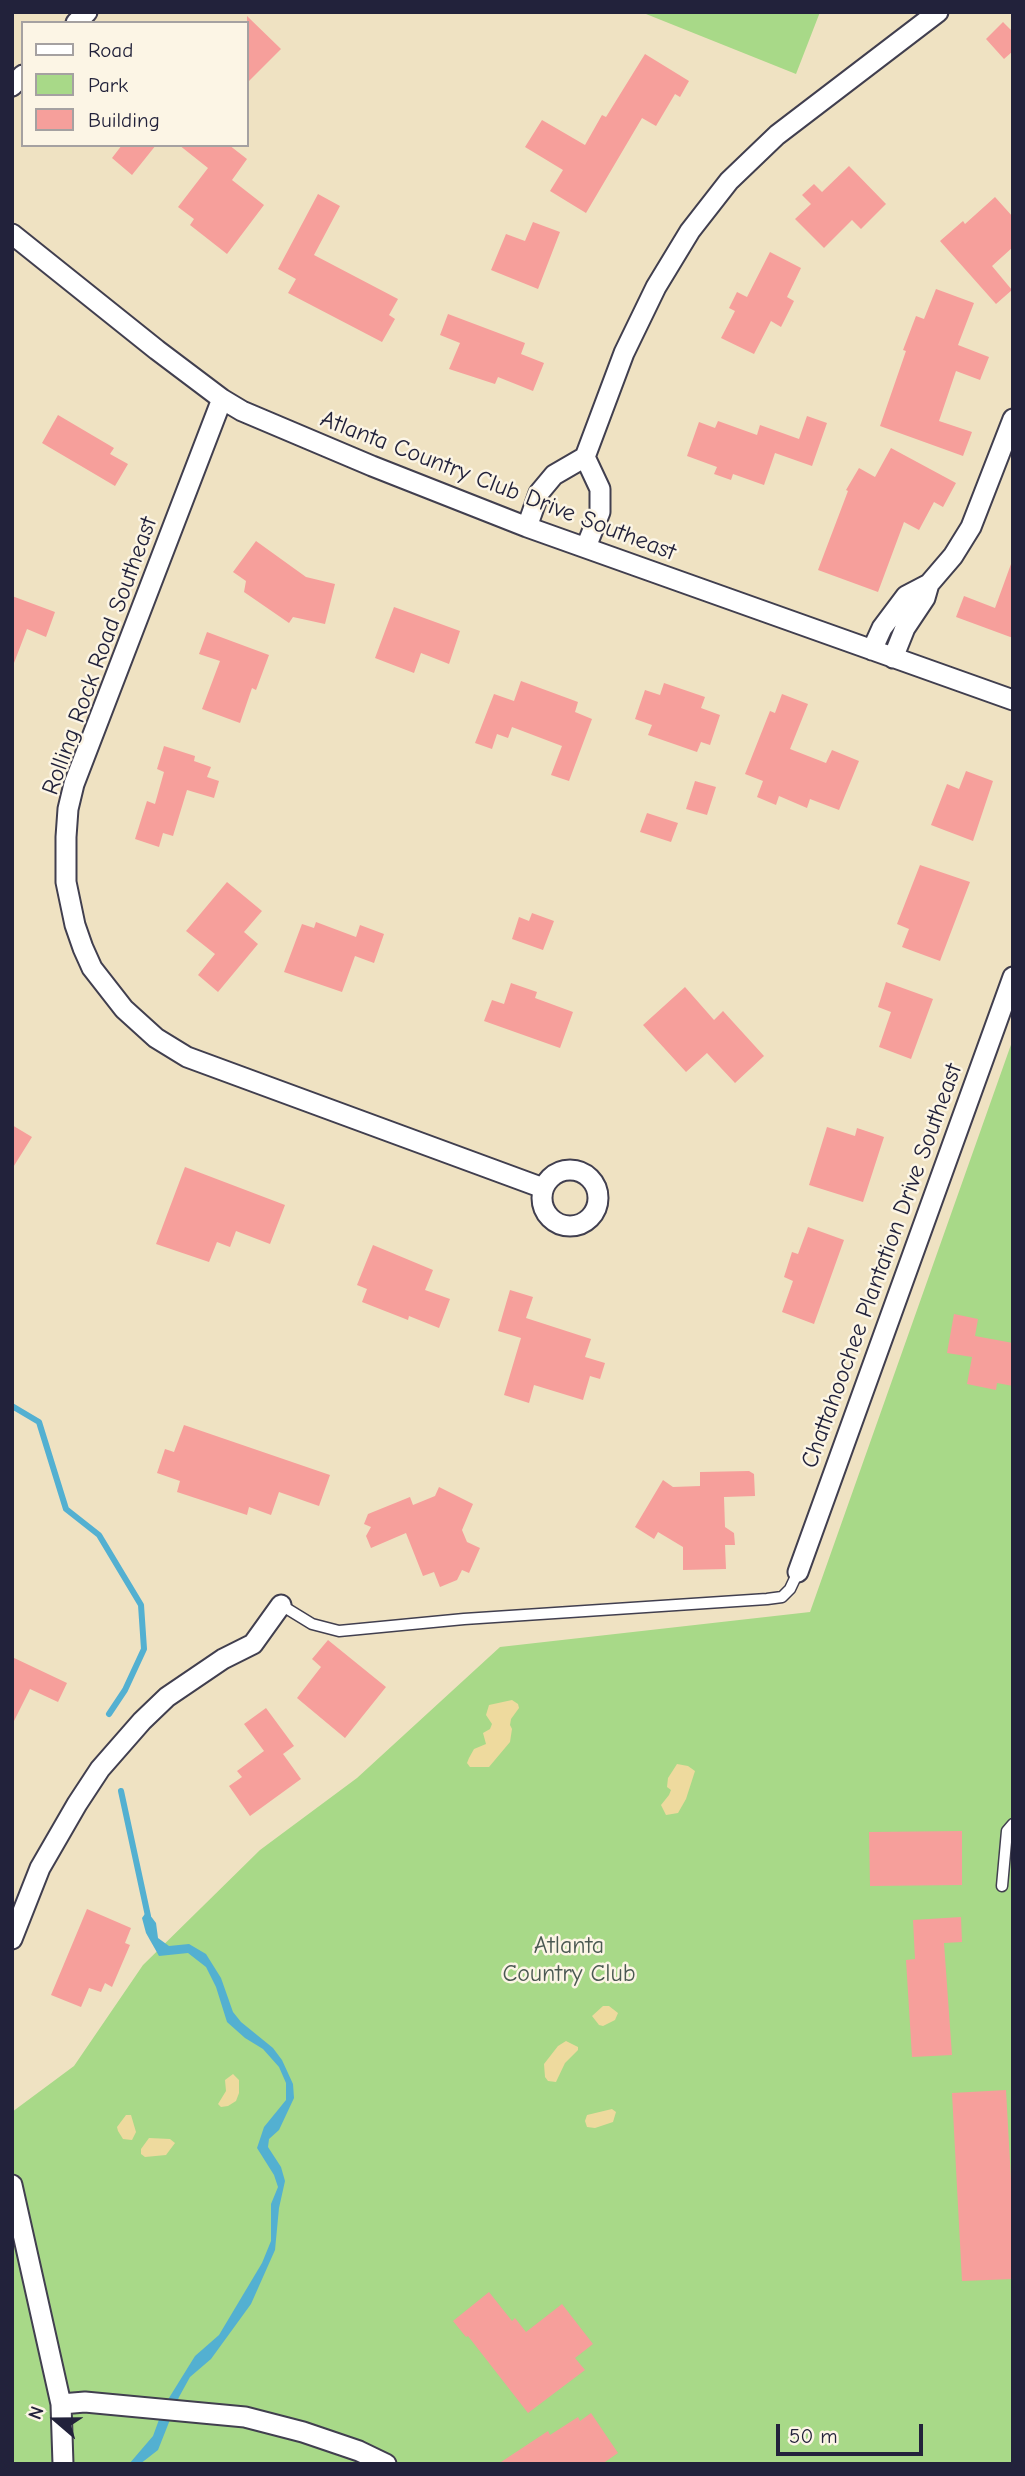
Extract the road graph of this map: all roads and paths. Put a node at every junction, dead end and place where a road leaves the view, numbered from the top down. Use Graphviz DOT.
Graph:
graph roads {
  1 [pos="938,12"];
  2 [pos="12,234"];
  3 [pos="222,399"];
  4 [pos="1013,419"];
  5 [pos="585,457"];
  6 [pos="527,527"];
  7 [pos="586,547"];
  8 [pos="929,584"];
  9 [pos="872,650"];
  10 [pos="893,658"];
  11 [pos="1013,700"];
  12 [pos="1013,977"];
  13 [pos="543,1188"];
  14 [pos="798,1572"];
  15 [pos="281,1605"];
  16 [pos="1013,1824"];
  17 [pos="1002,1886"];
  18 [pos="12,1940"];
  19 [pos="12,2185"];
  20 [pos="61,2404"];
  21 [pos="63,2464"];
  22 [pos="386,2464"];
  1 -- 5 [label="street"];
  2 -- 3 [label="street, Atlanta Country Club Drive Southeast"];
  3 -- 6 [label="street, Atlanta Country Club Drive Southeast"];
  3 -- 13 [label="street, Rolling Rock Road Southeast"];
  4 -- 8 [label="street"];
  5 -- 6 [label="street"];
  5 -- 7 [label="street"];
  6 -- 7 [label="street, Atlanta Country Club Drive Southeast"];
  7 -- 9 [label="street, Atlanta Country Club Drive Southeast"];
  8 -- 9 [label="street"];
  8 -- 10 [label="street"];
  9 -- 10 [label="street, Atlanta Country Club Drive Southeast"];
  10 -- 11 [label="street, Atlanta Country Club Drive Southeast"];
  12 -- 14 [label="street, Chattahoochee Plantation Drive Southeast"];
  14 -- 15 [label="lane"];
  15 -- 18 [label="street"];
  16 -- 17 [label="lane"];
  19 -- 20 [label="street"];
  20 -- 21 [label="street"];
  20 -- 22 [label="street"];
}
